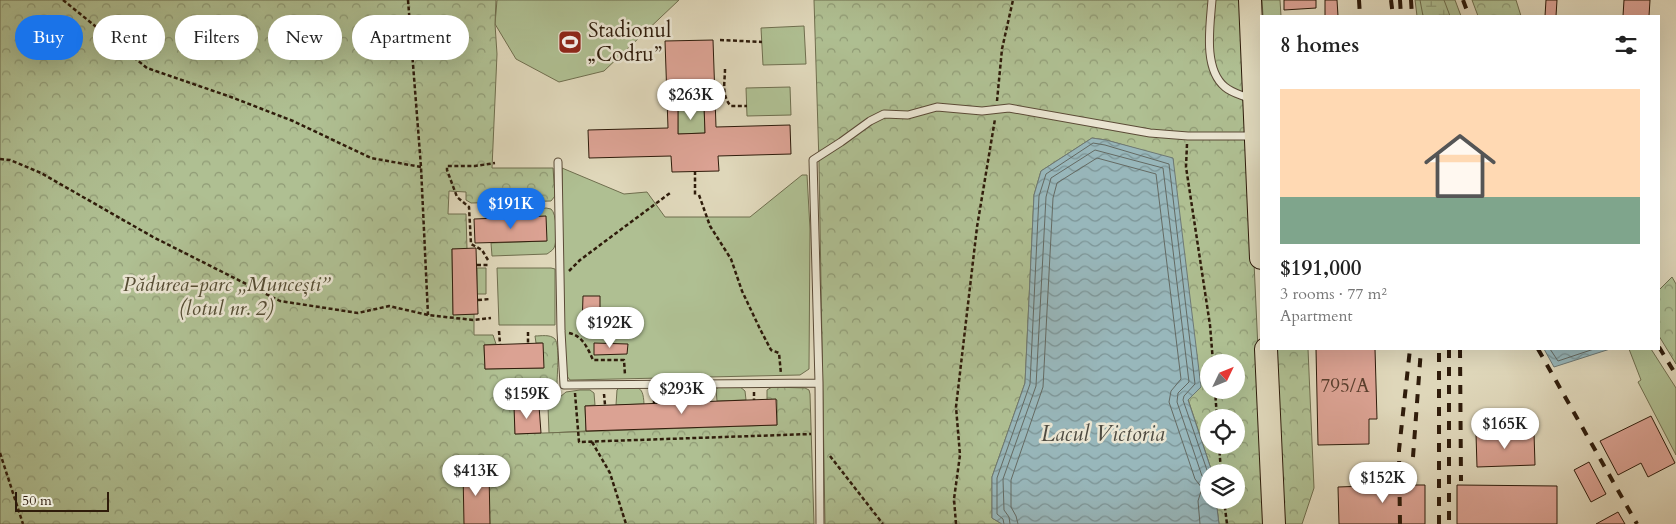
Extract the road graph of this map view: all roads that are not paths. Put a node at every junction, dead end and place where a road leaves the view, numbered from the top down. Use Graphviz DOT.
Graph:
graph roads {
  1 [pos="1212,0"];
  2 [pos="1250,0"];
  3 [pos="1254,100"];
  4 [pos="1256,136"];
  5 [pos="558,162"];
  6 [pos="1260,234"];
  7 [pos="1266,350"];
  8 [pos="818,383"];
  9 [pos="820,524"];
  10 [pos="1274,524"];
  1 -- 3 [label="lane"];
  2 -- 3 [label="main road"];
  3 -- 4 [label="main road"];
  4 -- 6 [label="main road"];
  4 -- 8 [label="lane"];
  5 -- 8 [label="lane"];
  7 -- 10 [label="main road"];
  8 -- 9 [label="lane"];
}
